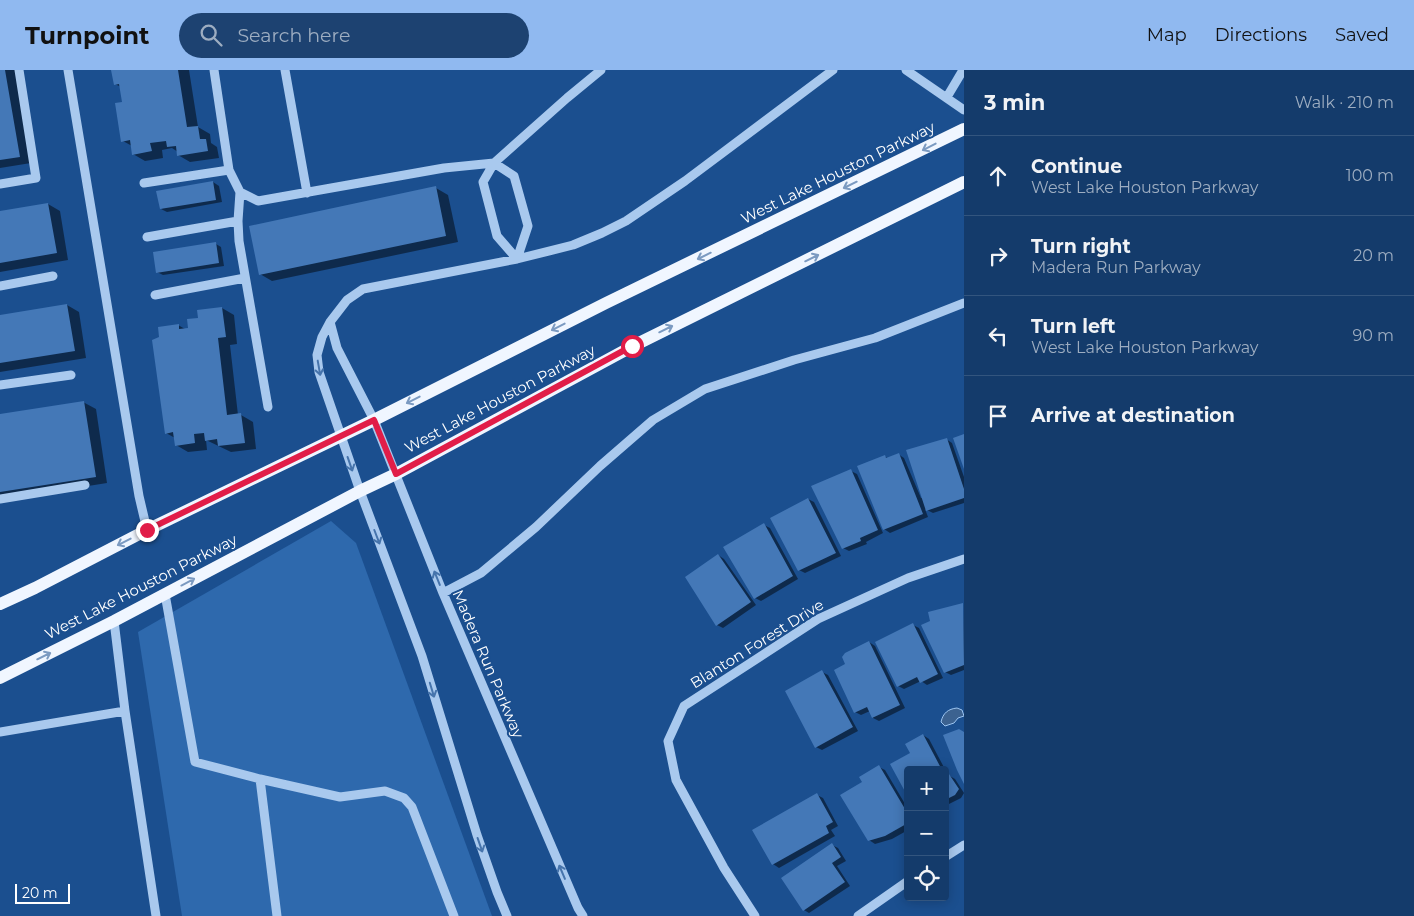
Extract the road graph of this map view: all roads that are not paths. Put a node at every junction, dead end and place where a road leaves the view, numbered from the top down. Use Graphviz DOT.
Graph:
graph roads {
  1 [pos="19,70"];
  2 [pos="68,70"];
  3 [pos="214,70"];
  4 [pos="285,70"];
  5 [pos="601,70"];
  6 [pos="833,70"];
  7 [pos="906,70"];
  8 [pos="963,70"];
  9 [pos="947,97"];
  10 [pos="964,110"];
  11 [pos="964,129"];
  12 [pos="494,164"];
  13 [pos="229,170"];
  14 [pos="964,182"];
  15 [pos="144,183"];
  16 [pos="0,184"];
  17 [pos="240,192"];
  18 [pos="307,193"];
  19 [pos="238,221"];
  20 [pos="147,237"];
  21 [pos="517,259"];
  22 [pos="53,276"];
  23 [pos="245,278"];
  24 [pos="0,286"];
  25 [pos="155,295"];
  26 [pos="964,303"];
  27 [pos="330,322"];
  28 [pos="71,375"];
  29 [pos="0,385"];
  30 [pos="268,407"];
  31 [pos="374,420"];
  32 [pos="341,436"];
  33 [pos="396,474"];
  34 [pos="85,485"];
  35 [pos="360,491"];
  36 [pos="0,499"];
  37 [pos="147,530"];
  38 [pos="964,559"];
  39 [pos="165,594"];
  40 [pos="443,594"];
  41 [pos="0,604"];
  42 [pos="114,621"];
  43 [pos="0,678"];
  44 [pos="125,711"];
  45 [pos="0,732"];
  46 [pos="260,779"];
  47 [pos="964,845"];
  48 [pos="949,854"];
  49 [pos="904,884"];
  50 [pos="156,916"];
  51 [pos="277,916"];
  52 [pos="454,916"];
  53 [pos="507,916"];
  54 [pos="583,916"];
  55 [pos="755,916"];
  56 [pos="858,916"];
  1 -- 16 [label="street"];
  2 -- 37 [label="street"];
  3 -- 13 [label="street"];
  4 -- 18 [label="street"];
  5 -- 12 [label="street"];
  6 -- 21 [label="street"];
  7 -- 9 [label="street"];
  8 -- 9 [label="street"];
  9 -- 10 [label="street"];
  11 -- 31 [label="main road, West Lake Houston Parkway, one-way"];
  12 -- 18 [label="street"];
  12 -- 21 [label="street"];
  12 -- 21 [label="street"];
  13 -- 15 [label="street"];
  13 -- 17 [label="street"];
  33 -- 14 [label="main road, West Lake Houston Parkway, one-way"];
  17 -- 18 [label="street"];
  17 -- 19 [label="street"];
  19 -- 20 [label="street"];
  19 -- 23 [label="street"];
  21 -- 27 [label="street"];
  22 -- 24 [label="street"];
  23 -- 25 [label="street"];
  23 -- 30 [label="street"];
  26 -- 40 [label="street"];
  27 -- 31 [label="street, Madera Run Parkway"];
  27 -- 32 [label="street, one-way"];
  28 -- 29 [label="street"];
  31 -- 32 [label="main road, West Lake Houston Parkway"];
  31 -- 33 [label="street, Madera Run Parkway"];
  32 -- 35 [label="street, one-way"];
  32 -- 37 [label="main road, West Lake Houston Parkway"];
  33 -- 35 [label="main road, West Lake Houston Parkway"];
  40 -- 33 [label="street, Madera Run Parkway, one-way"];
  34 -- 36 [label="street"];
  39 -- 35 [label="main road, West Lake Houston Parkway, one-way"];
  35 -- 53 [label="street, one-way"];
  37 -- 41 [label="main road, West Lake Houston Parkway, one-way"];
  38 -- 55 [label="street, Blanton Forest Drive"];
  39 -- 42 [label="main road, West Lake Houston Parkway"];
  39 -- 46 [label="street"];
  54 -- 40 [label="street, Madera Run Parkway, one-way"];
  43 -- 42 [label="main road, West Lake Houston Parkway, one-way"];
  42 -- 44 [label="street"];
  44 -- 45 [label="street"];
  44 -- 50 [label="street"];
  46 -- 51 [label="street"];
  46 -- 52 [label="street"];
  47 -- 48 [label="street"];
  49 -- 56 [label="street"];
}
